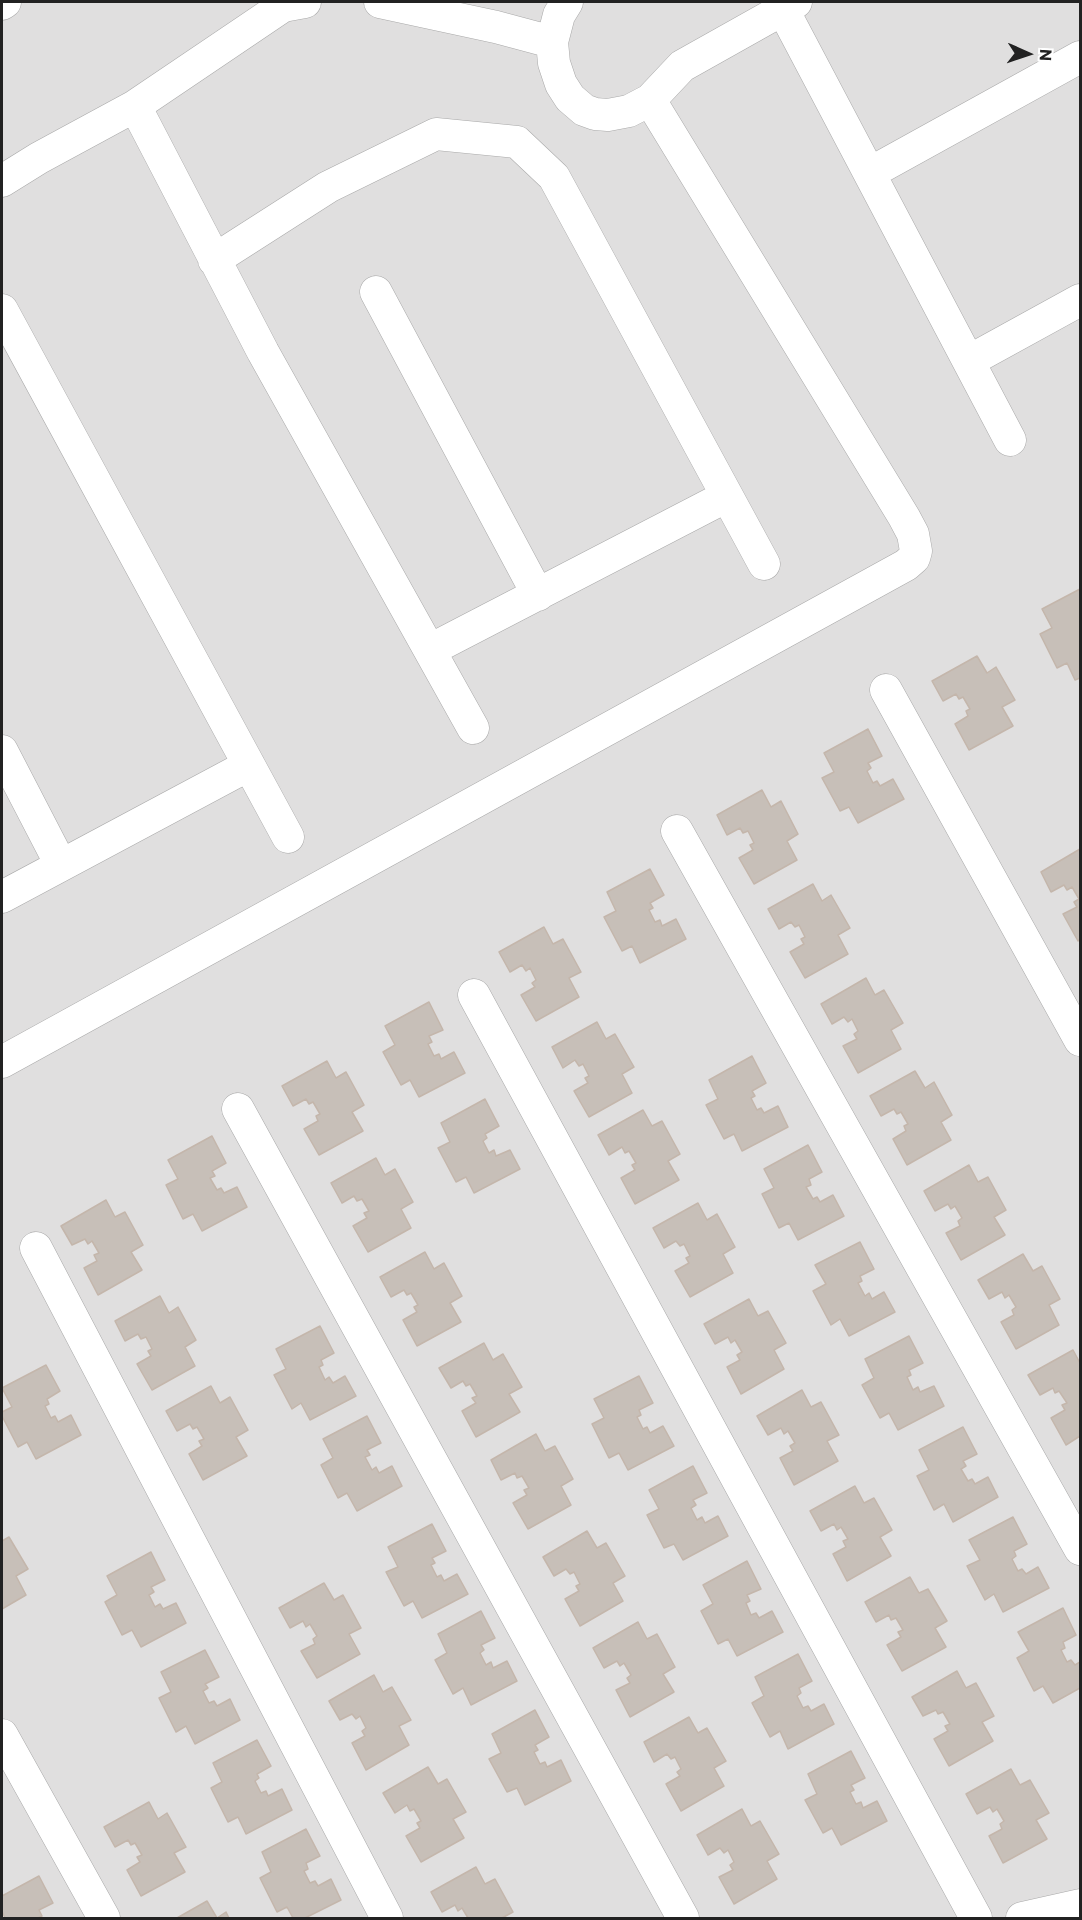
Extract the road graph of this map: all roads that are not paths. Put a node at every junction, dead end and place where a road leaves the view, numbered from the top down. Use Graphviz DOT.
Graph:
graph roads {
  1 [pos="305,2"];
  2 [pos="380,2"];
  3 [pos="786,4"];
  4 [pos="558,15"];
  5 [pos="1080,57"];
  6 [pos="651,100"];
  7 [pos="135,106"];
  8 [pos="6,169"];
  9 [pos="870,173"];
  10 [pos="214,260"];
  11 [pos="376,292"];
  12 [pos="1080,300"];
  13 [pos="2,310"];
  14 [pos="969,361"];
  15 [pos="1010,440"];
  16 [pos="727,496"];
  17 [pos="764,564"];
  18 [pos="538,595"];
  19 [pos="430,650"];
  20 [pos="886,690"];
  21 [pos="473,728"];
  22 [pos="2,751"];
  23 [pos="249,765"];
  24 [pos="677,831"];
  25 [pos="288,837"];
  26 [pos="60,865"];
  27 [pos="2,897"];
  28 [pos="474,995"];
  29 [pos="1080,1040"];
  30 [pos="2,1062"];
  31 [pos="238,1109"];
  32 [pos="36,1248"];
  33 [pos="1080,1549"];
  34 [pos="2,1735"];
  35 [pos="1080,1905"];
  36 [pos="104,1918"];
  37 [pos="387,1918"];
  38 [pos="683,1918"];
  39 [pos="976,1918"];
  40 [pos="1022,1918"];
  1 -- 7 [label="street"];
  2 -- 4 [label="street"];
  3 -- 6 [label="street"];
  3 -- 9 [label="street"];
  4 -- 6 [label="street"];
  5 -- 9 [label="street"];
  6 -- 30 [label="street"];
  7 -- 8 [label="street"];
  7 -- 10 [label="street"];
  9 -- 14 [label="street"];
  10 -- 16 [label="street"];
  10 -- 19 [label="street"];
  11 -- 18 [label="street"];
  12 -- 14 [label="street"];
  13 -- 23 [label="street"];
  14 -- 15 [label="street"];
  16 -- 17 [label="street"];
  16 -- 18 [label="street"];
  18 -- 19 [label="street"];
  19 -- 21 [label="street"];
  20 -- 29 [label="street"];
  22 -- 26 [label="street"];
  23 -- 25 [label="street"];
  23 -- 26 [label="street"];
  24 -- 33 [label="street"];
  26 -- 27 [label="street"];
  28 -- 39 [label="street"];
  31 -- 38 [label="street"];
  32 -- 37 [label="street"];
  34 -- 36 [label="street"];
  35 -- 40 [label="street"];
}
